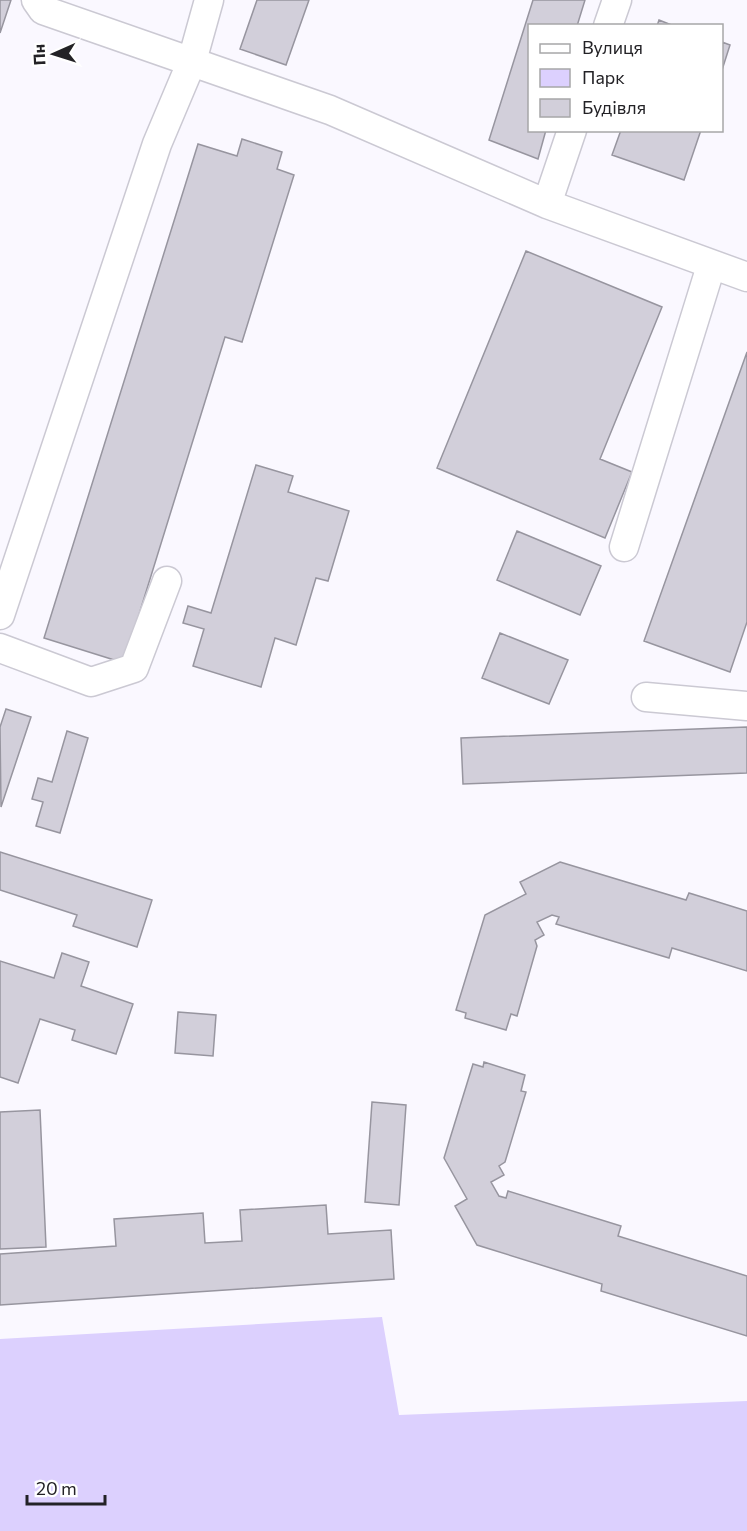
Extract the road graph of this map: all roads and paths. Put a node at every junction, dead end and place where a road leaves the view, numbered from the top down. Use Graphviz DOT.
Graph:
graph roads {
  1 [pos="36,0"];
  2 [pos="209,0"];
  3 [pos="617,0"];
  4 [pos="609,24"];
  5 [pos="192,61"];
  6 [pos="571,132"];
  7 [pos="547,204"];
  8 [pos="711,266"];
  9 [pos="747,277"];
  10 [pos="624,547"];
  11 [pos="167,581"];
  12 [pos="0,615"];
  13 [pos="0,648"];
  14 [pos="646,697"];
  15 [pos="747,706"];
  1 -- 5 [label="lane"];
  2 -- 5 [label="lane"];
  3 -- 4 [label="lane"];
  5 -- 7 [label="lane"];
  5 -- 12 [label="lane"];
  6 -- 7 [label="lane"];
  7 -- 8 [label="lane"];
  8 -- 9 [label="lane"];
  8 -- 10 [label="lane"];
  11 -- 13 [label="lane"];
  14 -- 15 [label="lane"];
}
